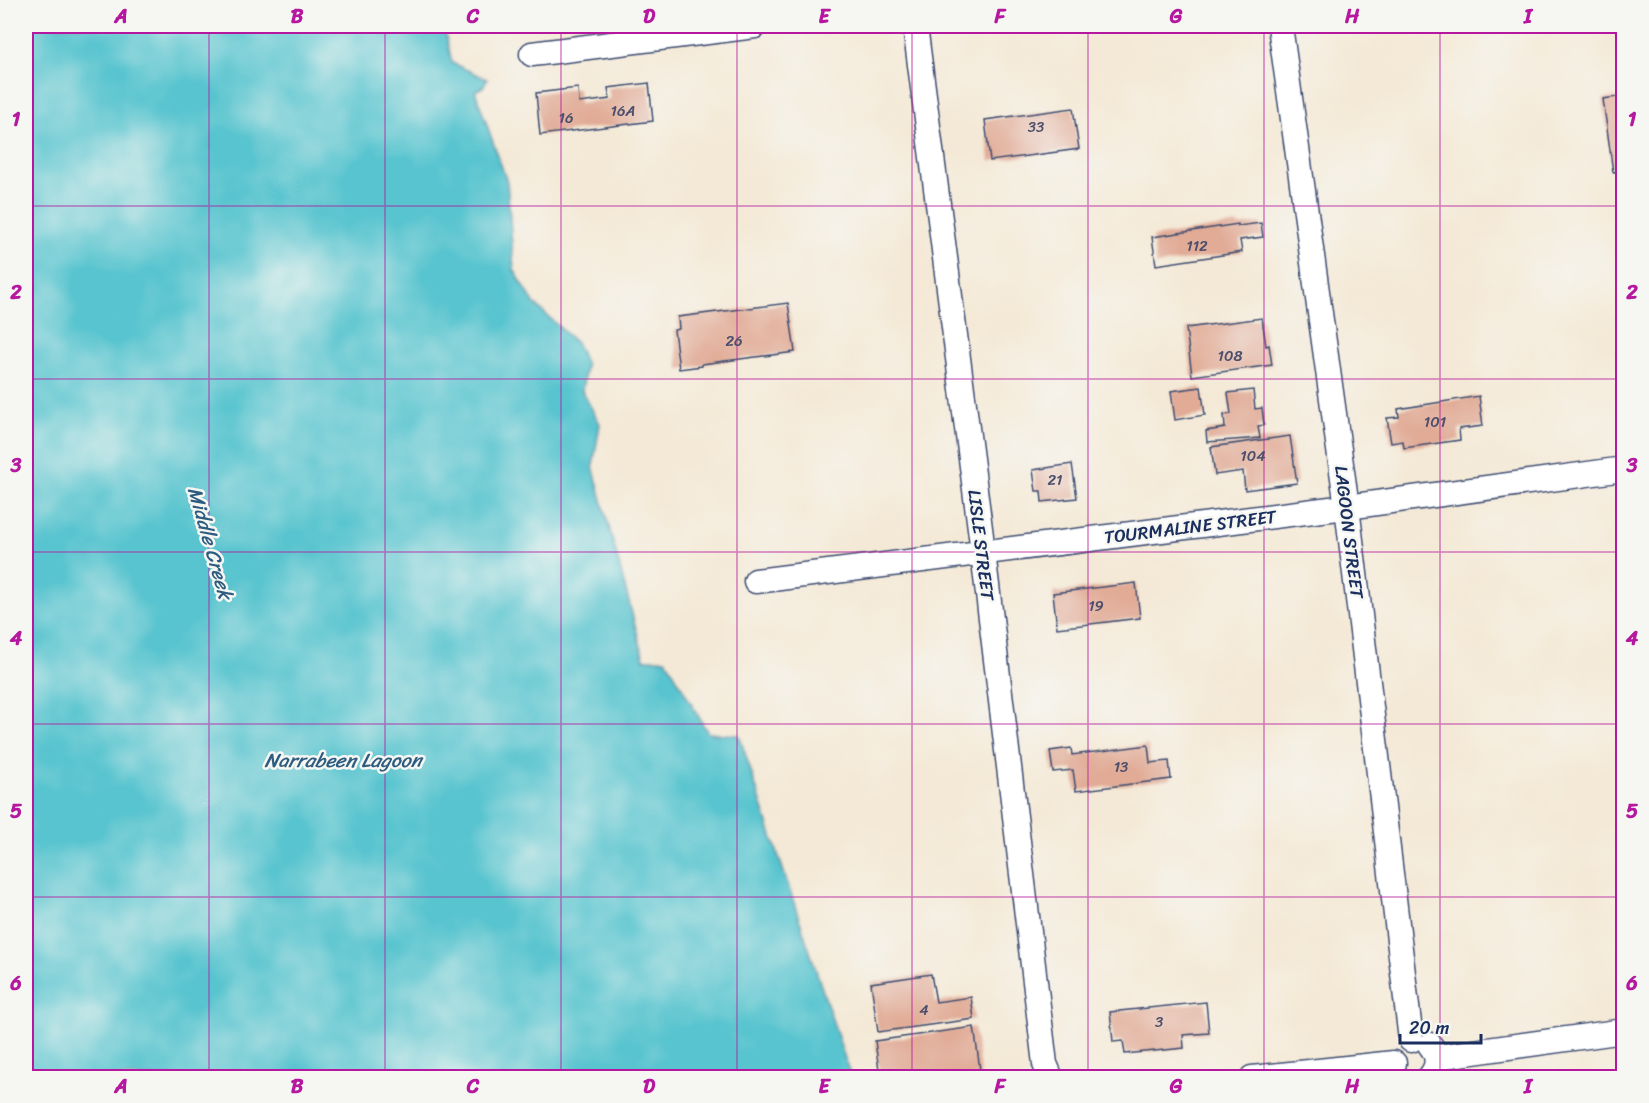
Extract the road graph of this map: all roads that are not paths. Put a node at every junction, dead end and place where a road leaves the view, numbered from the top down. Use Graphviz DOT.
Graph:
graph roads {
  1 [pos="755,26"];
  2 [pos="915,26"];
  3 [pos="1280,26"];
  4 [pos="532,54"];
  5 [pos="1623,469"];
  6 [pos="1347,507"];
  7 [pos="982,553"];
  8 [pos="756,581"];
  9 [pos="1623,1031"];
  10 [pos="1411,1040"];
  11 [pos="1433,1067"];
  12 [pos="1398,1070"];
  13 [pos="1048,1071"];
  14 [pos="1252,1077"];
  1 -- 4 [label="street"];
  2 -- 7 [label="street, LISLE STREET"];
  3 -- 6 [label="street, LAGOON STREET"];
  5 -- 6 [label="street, TOURMALINE STREET"];
  6 -- 7 [label="street, TOURMALINE STREET"];
  6 -- 10 [label="street, LAGOON STREET"];
  7 -- 8 [label="street, TOURMALINE STREET"];
  7 -- 13 [label="street, LISLE STREET"];
  9 -- 11 [label="street"];
  10 -- 11 [label="street"];
  10 -- 12 [label="street"];
  12 -- 14 [label="street"];
}
